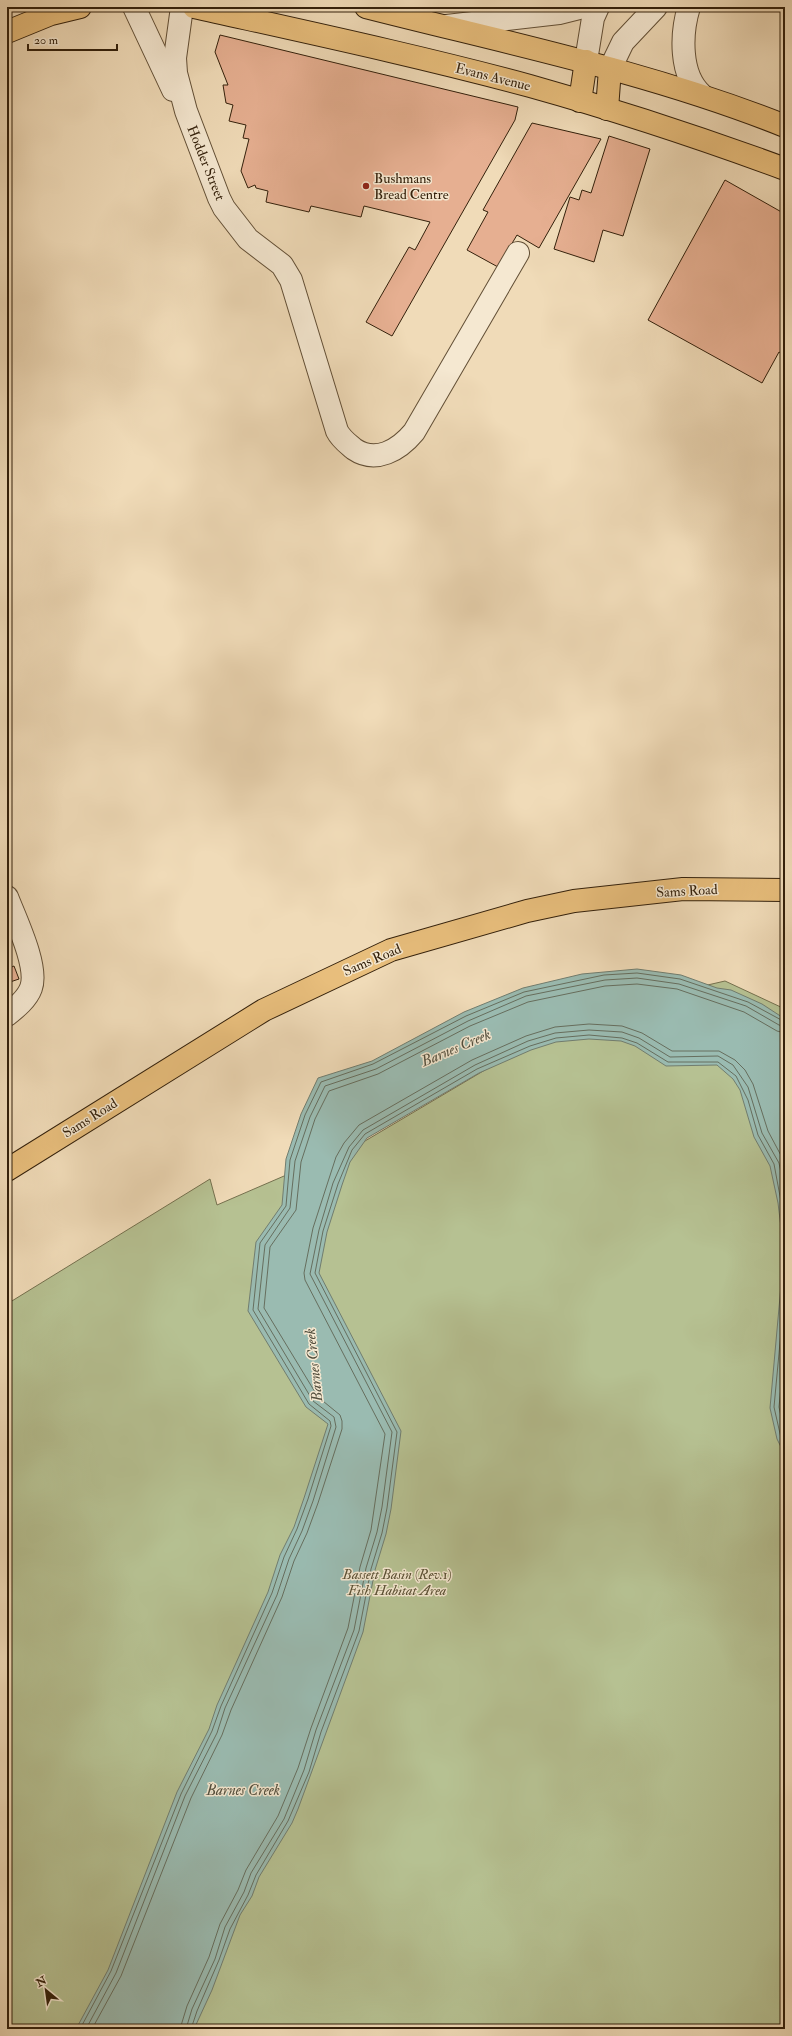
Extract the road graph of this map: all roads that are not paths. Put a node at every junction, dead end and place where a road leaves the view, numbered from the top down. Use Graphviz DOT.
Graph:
graph roads {
  1 [pos="22,7"];
  2 [pos="80,7"];
  3 [pos="134,7"];
  4 [pos="182,7"];
  5 [pos="194,7"];
  6 [pos="366,7"];
  7 [pos="583,7"];
  8 [pos="598,7"];
  9 [pos="656,7"];
  10 [pos="690,7"];
  11 [pos="442,26"];
  12 [pos="8,32"];
  13 [pos="586,61"];
  14 [pos="610,68"];
  15 [pos="702,95"];
  16 [pos="580,101"];
  17 [pos="607,109"];
  18 [pos="186,111"];
  19 [pos="785,126"];
  20 [pos="785,169"];
  21 [pos="518,253"];
  22 [pos="785,890"];
  23 [pos="7,897"];
  24 [pos="7,1014"];
  25 [pos="7,1170"];
  1 -- 12 [label="main road"];
  2 -- 12 [label="main road"];
  3 -- 18 [label="street, Hodder Street"];
  4 -- 18 [label="street, Hodder Street"];
  5 -- 16 [label="main road, Evans Avenue"];
  6 -- 11 [label="main road"];
  7 -- 11 [label="street"];
  8 -- 13 [label="street"];
  9 -- 14 [label="street"];
  10 -- 15 [label="street"];
  11 -- 13 [label="main road"];
  13 -- 14 [label="main road"];
  13 -- 16 [label="main road"];
  14 -- 15 [label="main road"];
  14 -- 17 [label="main road"];
  15 -- 19 [label="main road"];
  16 -- 17 [label="main road, Evans Avenue"];
  17 -- 20 [label="main road, Evans Avenue"];
  18 -- 21 [label="street, Hodder Street"];
  22 -- 25 [label="main road, Sams Road"];
  23 -- 24 [label="street"];
}
